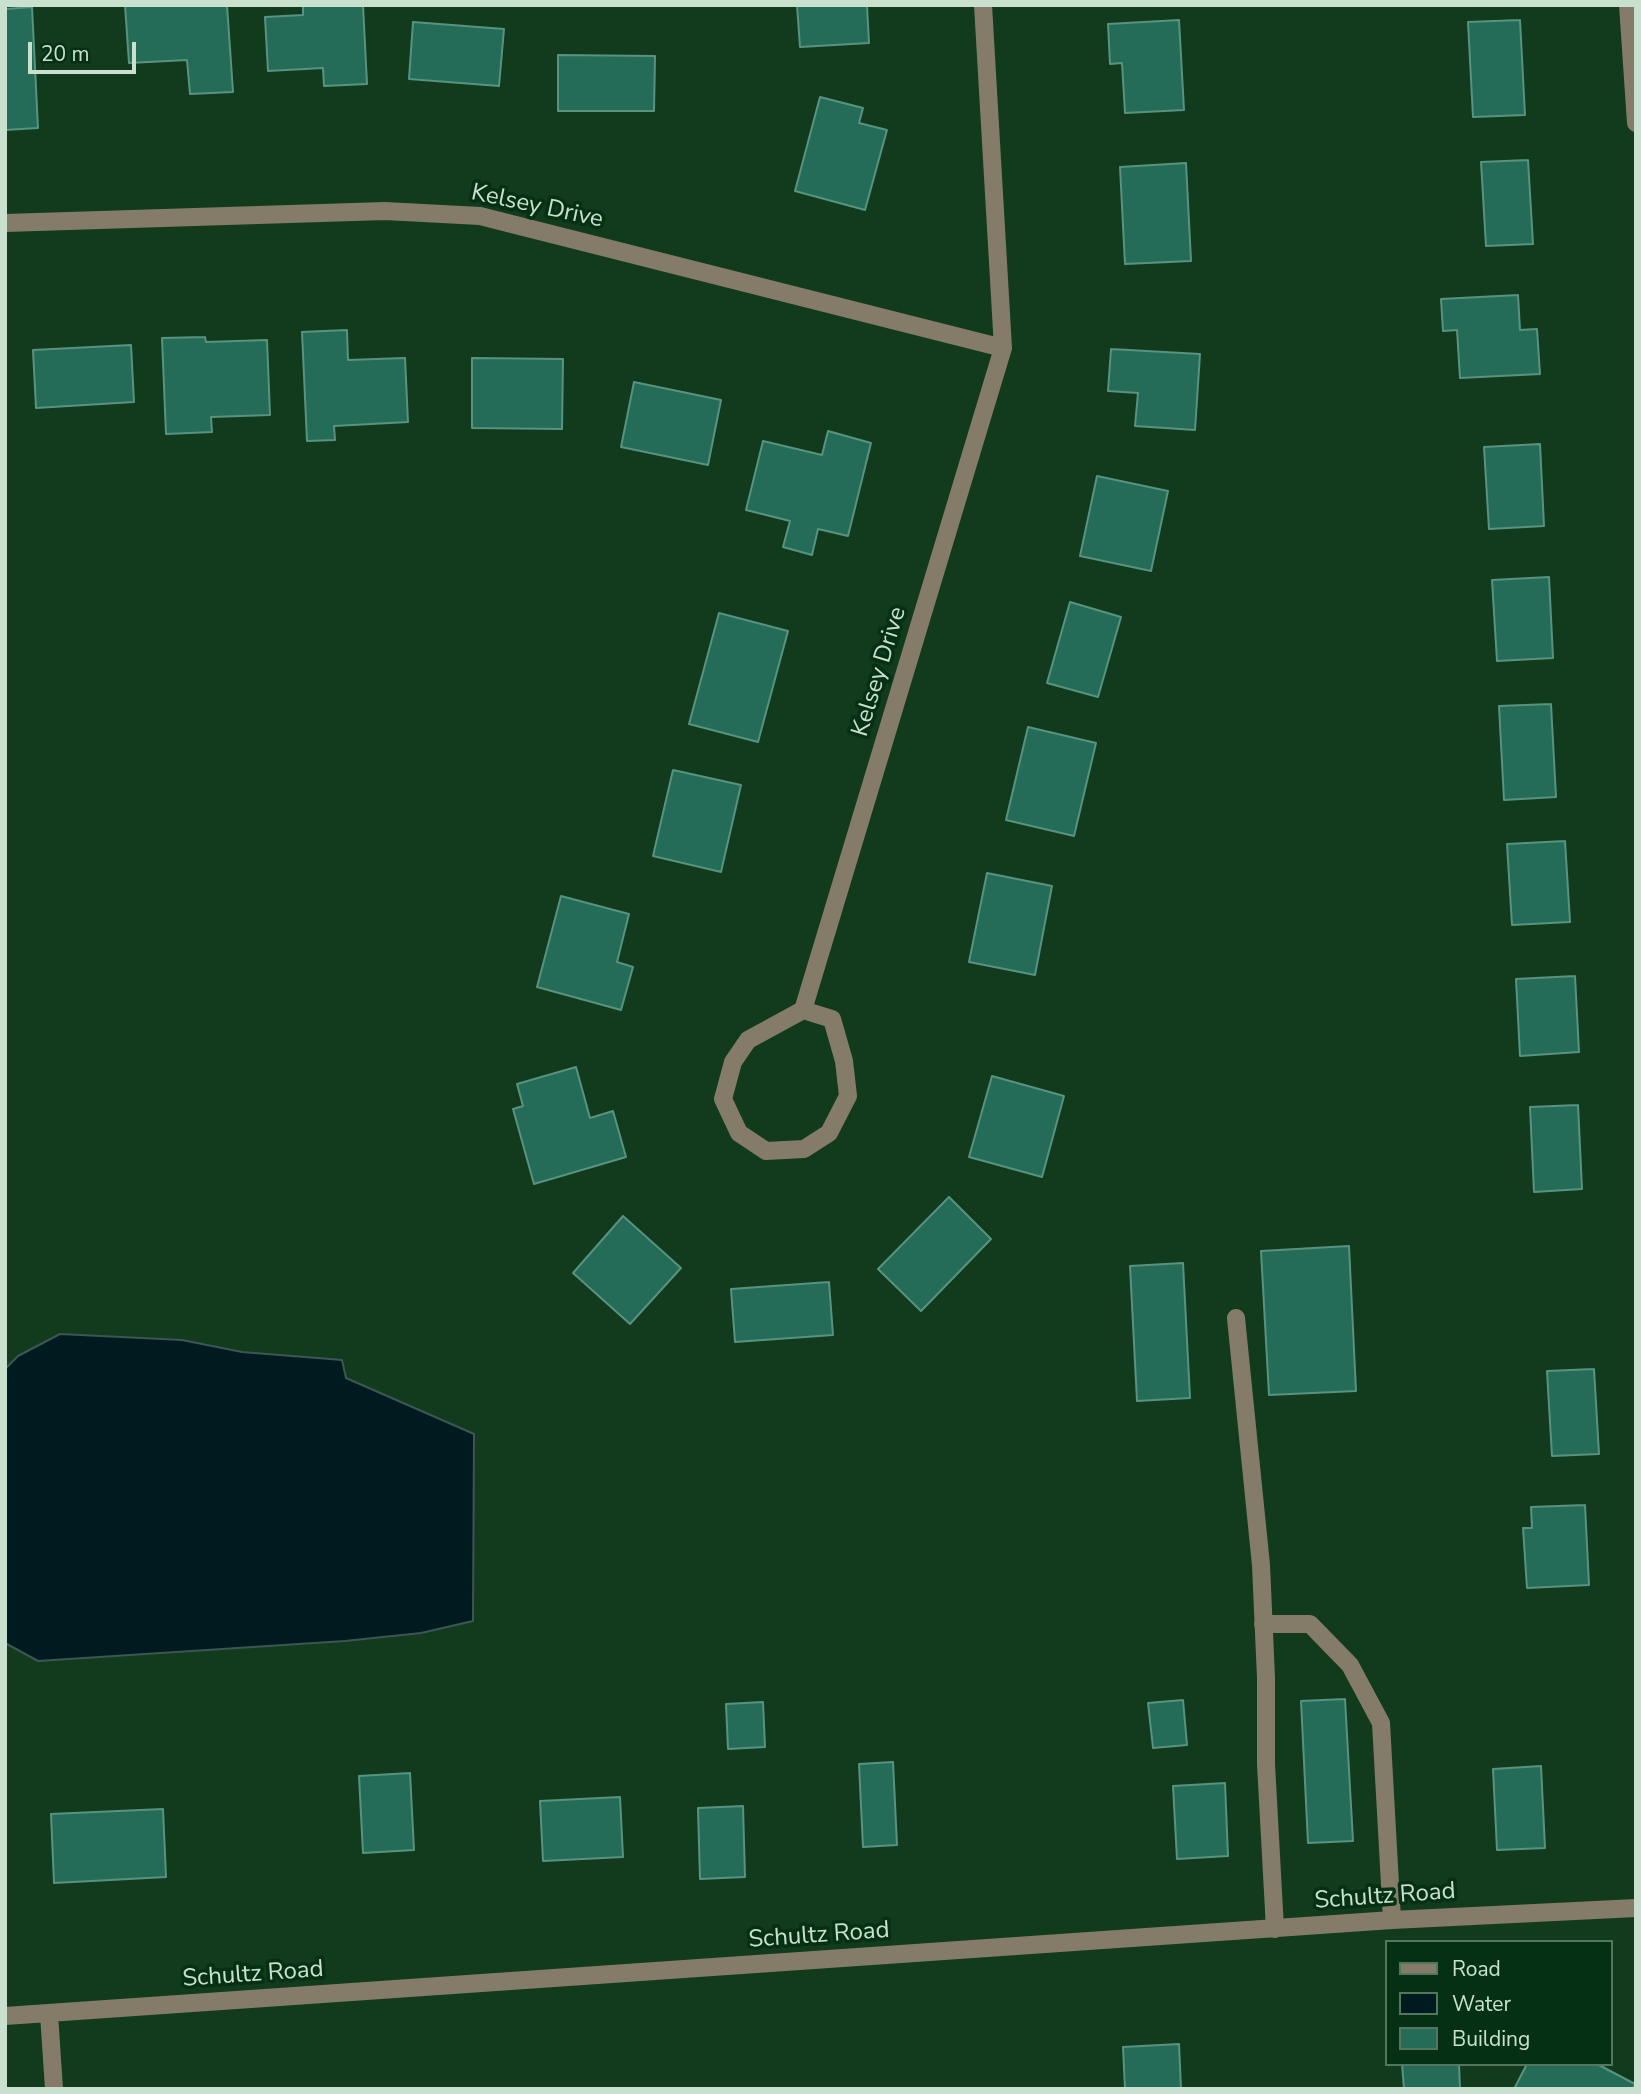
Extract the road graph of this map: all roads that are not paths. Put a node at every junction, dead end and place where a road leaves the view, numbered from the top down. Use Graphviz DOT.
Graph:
graph roads {
  1 [pos="983,5"];
  2 [pos="1628,5"];
  3 [pos="1636,123"];
  4 [pos="5,223"];
  5 [pos="1003,348"];
  6 [pos="803,1010"];
  7 [pos="1236,1318"];
  8 [pos="1263,1624"];
  9 [pos="1636,1908"];
  10 [pos="1392,1920"];
  11 [pos="1275,1929"];
  12 [pos="49,2014"];
  13 [pos="5,2016"];
  14 [pos="54,2089"];
  1 -- 5 [label="street, Kelsey Drive"];
  2 -- 3 [label="street"];
  4 -- 5 [label="street, Kelsey Drive"];
  5 -- 6 [label="street, Kelsey Drive"];
  6 -- 6 [label="street"];
  7 -- 8 [label="street"];
  8 -- 10 [label="street"];
  8 -- 11 [label="street"];
  9 -- 10 [label="street, Schultz Road"];
  10 -- 11 [label="street, Schultz Road"];
  11 -- 12 [label="street, Schultz Road"];
  12 -- 13 [label="street, Schultz Road"];
  12 -- 14 [label="street"];
}
